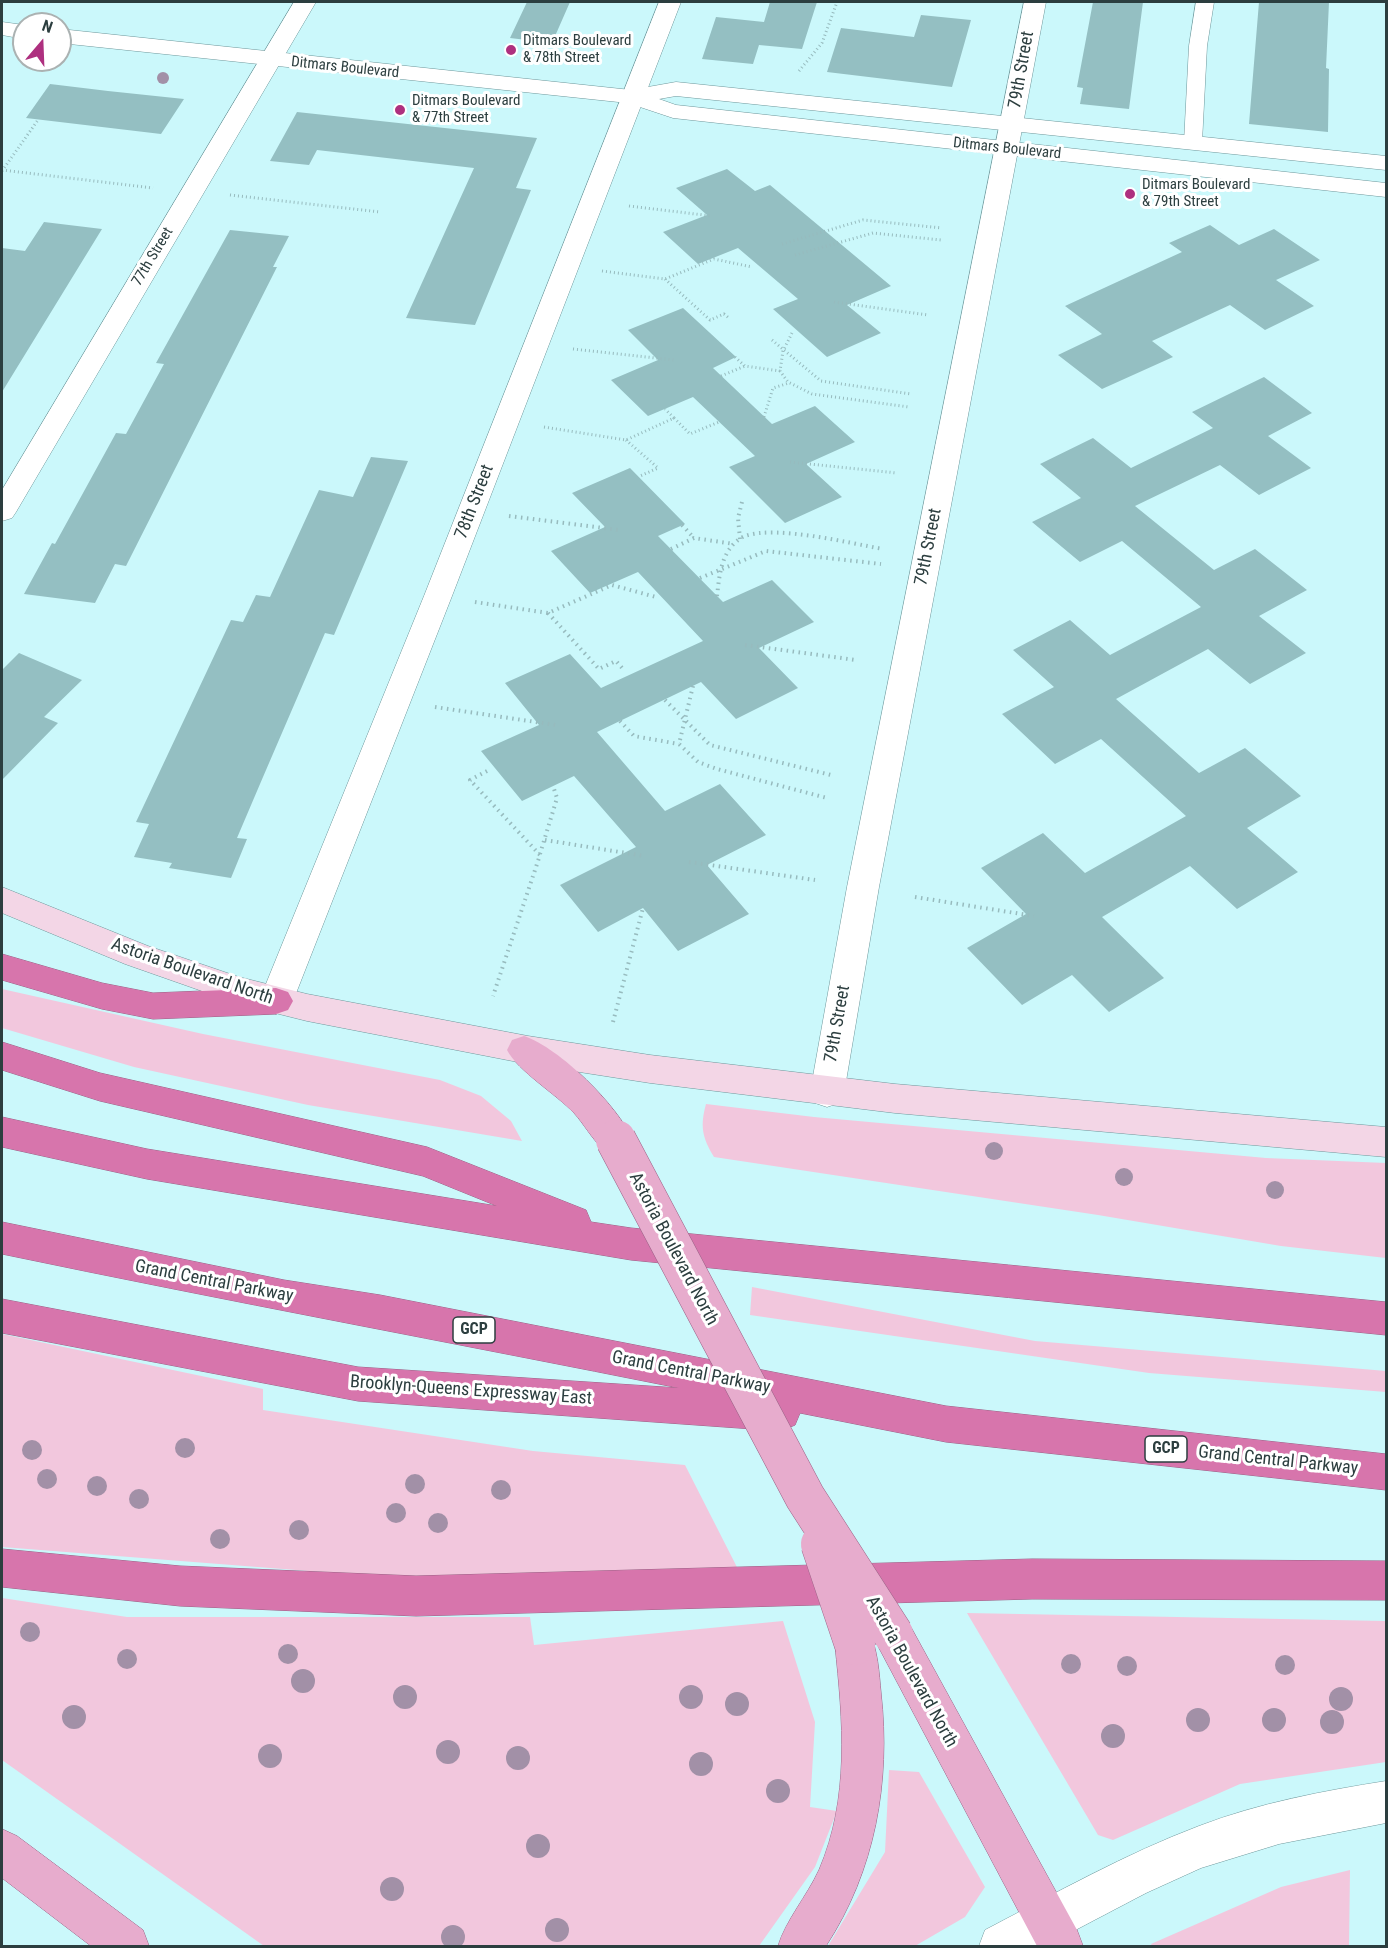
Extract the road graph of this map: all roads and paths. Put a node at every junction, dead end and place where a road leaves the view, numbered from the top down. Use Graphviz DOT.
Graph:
graph roads {
  1 [pos="305,2"];
  2 [pos="670,2"];
  3 [pos="837,2"];
  4 [pos="1035,2"];
  5 [pos="1204,2"];
  6 [pos="72,37"];
  7 [pos="270,60"];
  8 [pos="631,97"];
  9 [pos="775,99"];
  10 [pos="38,120"];
  11 [pos="1010,136"];
  12 [pos="1193,142"];
  13 [pos="1386,163"];
  14 [pos="2,171"];
  15 [pos="158,188"];
  16 [pos="1386,190"];
  17 [pos="223,194"];
  18 [pos="625,205"];
  19 [pos="380,212"];
  20 [pos="712,216"];
  21 [pos="942,228"];
  22 [pos="941,240"];
  23 [pos="782,244"];
  24 [pos="795,255"];
  25 [pos="752,267"];
  26 [pos="601,271"];
  27 [pos="664,279"];
  28 [pos="834,302"];
  29 [pos="928,315"];
  30 [pos="729,318"];
  31 [pos="792,333"];
  32 [pos="772,340"];
  33 [pos="573,349"];
  34 [pos="783,351"];
  35 [pos="735,357"];
  36 [pos="674,360"];
  37 [pos="745,366"];
  38 [pos="780,371"];
  39 [pos="721,376"];
  40 [pos="789,383"];
  41 [pos="911,394"];
  42 [pos="909,407"];
  43 [pos="665,409"];
  44 [pos="764,417"];
  45 [pos="674,418"];
  46 [pos="720,422"];
  47 [pos="540,426"];
  48 [pos="626,440"];
  49 [pos="790,462"];
  50 [pos="897,473"];
  51 [pos="639,476"];
  52 [pos="743,498"];
  53 [pos="2,512"];
  54 [pos="507,516"];
  55 [pos="682,525"];
  56 [pos="619,530"];
  57 [pos="694,538"];
  58 [pos="740,539"];
  59 [pos="735,544"];
  60 [pos="671,549"];
  61 [pos="883,549"];
  62 [pos="881,564"];
  63 [pos="722,569"];
  64 [pos="700,578"];
  65 [pos="717,596"];
  66 [pos="656,597"];
  67 [pos="475,601"];
  68 [pos="548,613"];
  69 [pos="745,645"];
  70 [pos="856,660"];
  71 [pos="623,669"];
  72 [pos="693,686"];
  73 [pos="665,700"];
  74 [pos="435,707"];
  75 [pos="621,721"];
  76 [pos="684,721"];
  77 [pos="556,725"];
  78 [pos="679,744"];
  79 [pos="488,771"];
  80 [pos="831,775"];
  81 [pos="553,786"];
  82 [pos="827,798"];
  83 [pos="544,840"];
  84 [pos="540,855"];
  85 [pos="645,856"];
  86 [pos="689,862"];
  87 [pos="815,880"];
  88 [pos="915,897"];
  89 [pos="2,899"];
  90 [pos="643,908"];
  91 [pos="1034,916"];
  92 [pos="2,967"];
  93 [pos="493,996"];
  94 [pos="276,1001"];
  95 [pos="613,1022"];
  96 [pos="524,1050"];
  97 [pos="2,1056"];
  98 [pos="827,1093"];
  99 [pos="2,1132"];
  100 [pos="1386,1142"];
  101 [pos="2,1238"];
  102 [pos="631,1244"];
  103 [pos="2,1316"];
  104 [pos="1386,1319"];
  105 [pos="946,1424"];
  106 [pos="1386,1472"];
  107 [pos="2,1568"];
  108 [pos="1386,1581"];
  109 [pos="874,1639"];
  110 [pos="1386,1802"];
  111 [pos="2,1851"];
  112 [pos="1054,1934"];
  113 [pos="127,1947"];
  114 [pos="800,1947"];
  115 [pos="1001,1947"];
  1 -- 7 [label="street, 77th Street"];
  2 -- 8 [label="street, 78th Street"];
  3 -- 9 [label="path"];
  4 -- 11 [label="street, 79th Street"];
  5 -- 12 [label="lane"];
  6 -- 7 [label="street, Ditmars Boulevard"];
  7 -- 8 [label="street, Ditmars Boulevard"];
  7 -- 53 [label="street, 77th Street"];
  8 -- 9 [label="street, Ditmars Boulevard"];
  8 -- 11 [label="street, Ditmars Boulevard"];
  8 -- 94 [label="street, 78th Street"];
  9 -- 11 [label="street, Ditmars Boulevard"];
  10 -- 14 [label="path"];
  11 -- 12 [label="street, Ditmars Boulevard"];
  11 -- 16 [label="street, Ditmars Boulevard"];
  11 -- 98 [label="street, 79th Street"];
  12 -- 13 [label="street, Ditmars Boulevard"];
  14 -- 15 [label="path"];
  17 -- 19 [label="path"];
  18 -- 20 [label="path"];
  21 -- 23 [label="path"];
  22 -- 24 [label="path"];
  25 -- 27 [label="path"];
  26 -- 27 [label="path"];
  27 -- 30 [label="path"];
  28 -- 29 [label="path"];
  31 -- 34 [label="path"];
  32 -- 34 [label="path"];
  33 -- 36 [label="path"];
  34 -- 38 [label="path"];
  34 -- 41 [label="path"];
  35 -- 37 [label="path"];
  37 -- 38 [label="path"];
  37 -- 39 [label="path"];
  38 -- 40 [label="path"];
  40 -- 42 [label="path"];
  40 -- 44 [label="path"];
  43 -- 45 [label="path"];
  45 -- 46 [label="path"];
  45 -- 48 [label="path"];
  47 -- 48 [label="path"];
  48 -- 51 [label="path"];
  49 -- 50 [label="path"];
  52 -- 58 [label="path"];
  54 -- 56 [label="path"];
  55 -- 57 [label="path"];
  57 -- 59 [label="path"];
  57 -- 60 [label="path"];
  58 -- 59 [label="path"];
  58 -- 61 [label="path"];
  59 -- 63 [label="path"];
  62 -- 63 [label="path"];
  63 -- 64 [label="path"];
  63 -- 65 [label="path"];
  66 -- 68 [label="path"];
  67 -- 68 [label="path"];
  68 -- 71 [label="path"];
  69 -- 70 [label="path"];
  72 -- 76 [label="path"];
  73 -- 76 [label="path"];
  74 -- 77 [label="path"];
  75 -- 78 [label="path"];
  76 -- 78 [label="path"];
  76 -- 80 [label="path"];
  78 -- 82 [label="path"];
  79 -- 84 [label="path"];
  81 -- 83 [label="path"];
  83 -- 84 [label="path"];
  83 -- 85 [label="path"];
  84 -- 93 [label="path"];
  86 -- 87 [label="path"];
  88 -- 91 [label="path"];
  89 -- 94 [label="main road, Astoria Boulevard North"];
  90 -- 95 [label="path"];
  92 -- 94 [label="highway"];
  94 -- 96 [label="main road, Astoria Boulevard North"];
  96 -- 98 [label="main road"];
  96 -- 109 [label="main road, Astoria Boulevard North, bridge"];
  97 -- 102 [label="highway"];
  98 -- 100 [label="main road"];
  99 -- 102 [label="highway"];
  101 -- 105 [label="highway, Grand Central Parkway / GCP"];
  102 -- 104 [label="highway"];
  103 -- 105 [label="highway, Brooklyn-Queens Expressway East"];
  105 -- 106 [label="highway, Grand Central Parkway / GCP"];
  107 -- 108 [label="highway"];
  109 -- 112 [label="main road, Astoria Boulevard North"];
  109 -- 114 [label="main road"];
  110 -- 112 [label="street"];
  111 -- 113 [label="main road"];
  112 -- 115 [label="street"];
}
